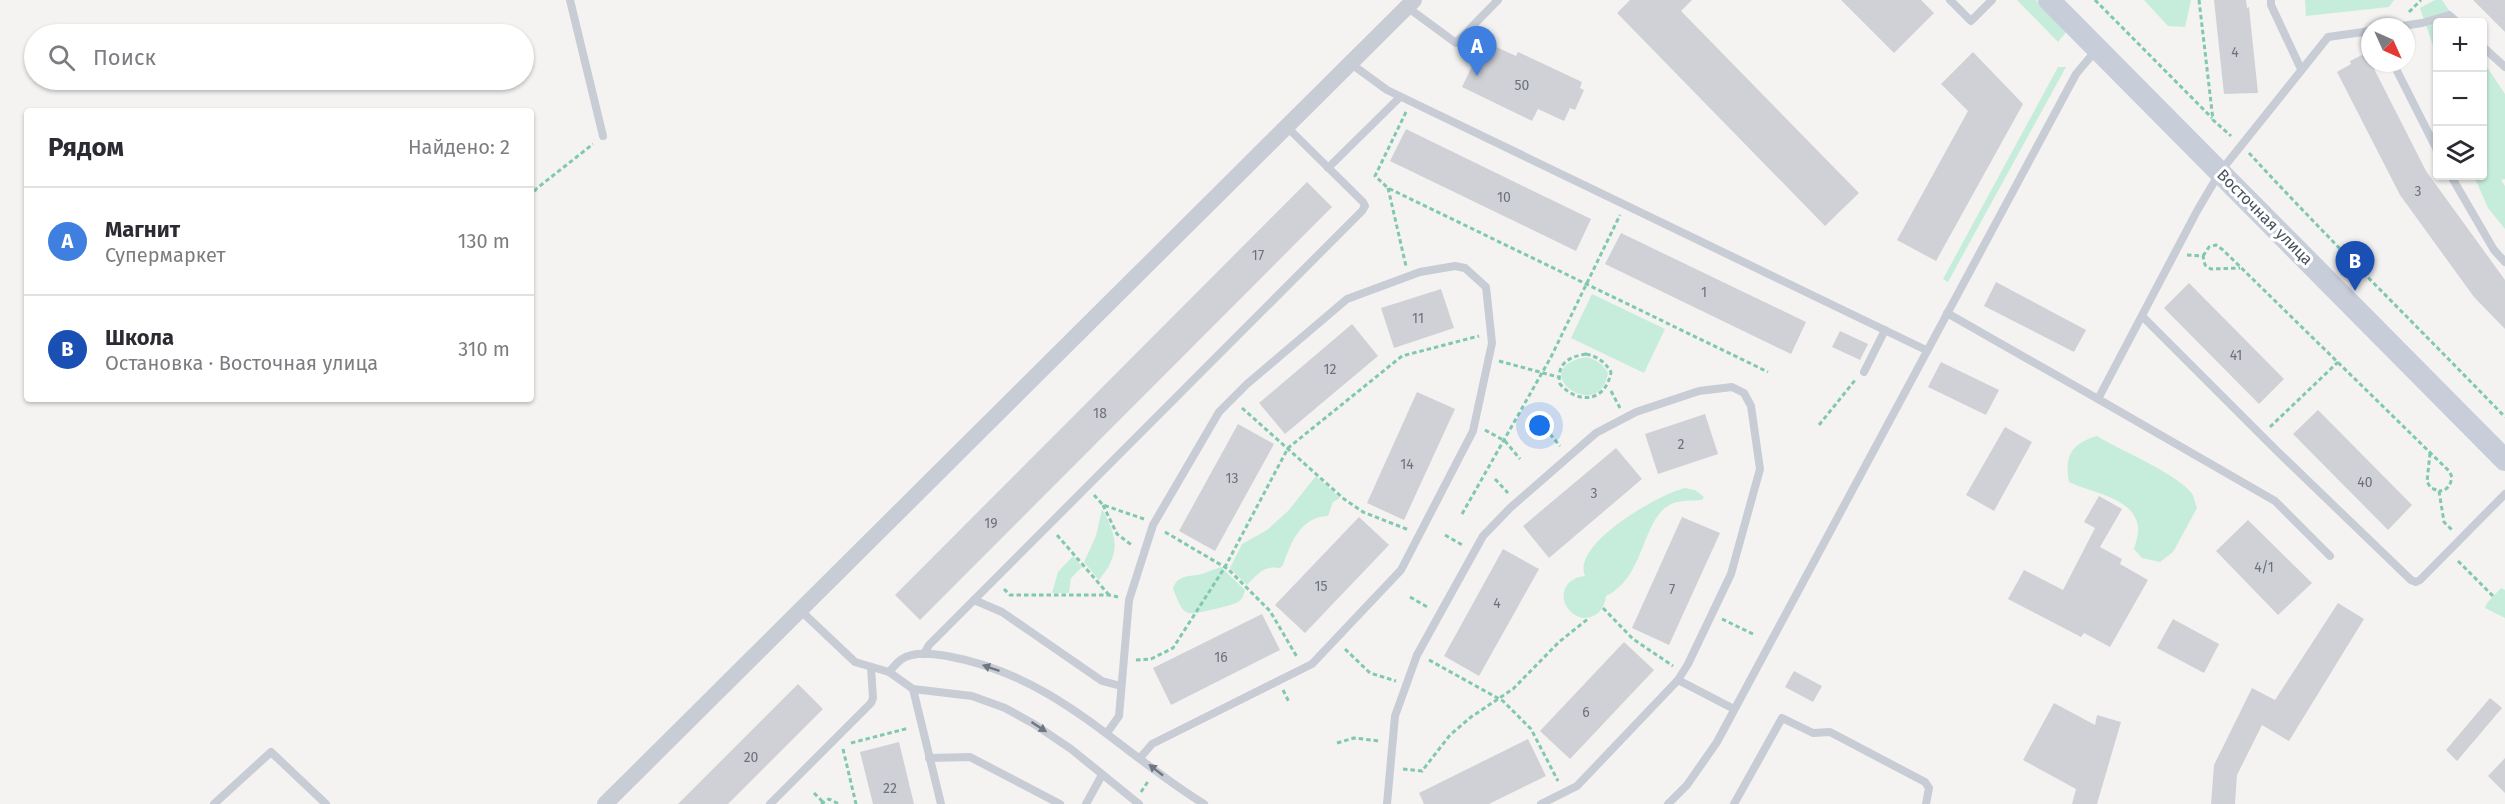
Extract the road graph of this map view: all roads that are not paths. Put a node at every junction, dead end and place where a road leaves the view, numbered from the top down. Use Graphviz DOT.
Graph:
graph roads {
  1 [pos="570,0"];
  2 [pos="1498,0"];
  3 [pos="1950,0"];
  4 [pos="1992,0"];
  5 [pos="2049,0"];
  6 [pos="2271,0"];
  7 [pos="1410,4"];
  8 [pos="2439,18"];
  9 [pos="2452,18"];
  10 [pos="2433,20"];
  11 [pos="2415,24"];
  12 [pos="2361,32"];
  13 [pos="2097,48"];
  14 [pos="2487,51"];
  15 [pos="1350,63"];
  16 [pos="2505,67"];
  17 [pos="2301,69"];
  18 [pos="2398,72"];
  19 [pos="1400,97"];
  20 [pos="1287,127"];
  21 [pos="603,136"];
  22 [pos="2433,142"];
  23 [pos="1328,168"];
  24 [pos="2220,172"];
  25 [pos="2453,180"];
  26 [pos="2505,262"];
  27 [pos="1947,313"];
  28 [pos="2142,315"];
  29 [pos="1885,330"];
  30 [pos="1926,350"];
  31 [pos="1864,372"];
  32 [pos="2098,399"];
  33 [pos="2505,460"];
  34 [pos="2505,494"];
  35 [pos="2330,556"];
  36 [pos="974,600"];
  37 [pos="800,610"];
  38 [pos="924,654"];
  39 [pos="871,667"];
  40 [pos="889,672"];
  41 [pos="1681,676"];
  42 [pos="1121,686"];
  43 [pos="913,689"];
  44 [pos="1734,709"];
  45 [pos="1107,733"];
  46 [pos="929,758"];
  47 [pos="1140,758"];
  48 [pos="1101,775"];
  49 [pos="1139,799"];
  50 [pos="1673,803"];
  51 [pos="214,804"];
  52 [pos="326,804"];
  53 [pos="605,804"];
  54 [pos="770,804"];
  55 [pos="941,804"];
  56 [pos="1060,804"];
  57 [pos="1086,804"];
  58 [pos="1204,804"];
  59 [pos="1388,804"];
  60 [pos="1541,804"];
  61 [pos="1734,804"];
  62 [pos="1926,804"];
  1 -- 21 [label="lane"];
  2 -- 7 [label="lane"];
  3 -- 4 [label="lane"];
  5 -- 13 [label="main road, Восточная улица"];
  6 -- 17 [label="lane"];
  7 -- 15 [label="street"];
  8 -- 9 [label="lane"];
  10 -- 11 [label="lane"];
  12 -- 17 [label="lane"];
  13 -- 24 [label="main road, Восточная улица"];
  13 -- 27 [label="lane"];
  14 -- 16 [label="lane"];
  15 -- 19 [label="lane"];
  15 -- 20 [label="street"];
  17 -- 24 [label="lane"];
  18 -- 22 [label="lane"];
  19 -- 23 [label="lane"];
  19 -- 29 [label="lane"];
  20 -- 23 [label="lane"];
  20 -- 37 [label="street"];
  23 -- 36 [label="lane"];
  24 -- 28 [label="lane"];
  24 -- 33 [label="main road, Восточная улица"];
  25 -- 26 [label="lane"];
  27 -- 30 [label="lane"];
  27 -- 32 [label="lane"];
  28 -- 32 [label="lane"];
  28 -- 34 [label="lane"];
  29 -- 30 [label="lane"];
  29 -- 31 [label="lane"];
  30 -- 44 [label="lane"];
  32 -- 35 [label="lane"];
  36 -- 38 [label="lane"];
  36 -- 42 [label="lane"];
  37 -- 39 [label="lane"];
  37 -- 53 [label="street"];
  38 -- 40 [label="lane"];
  45 -- 38 [label="lane, one-way"];
  39 -- 40 [label="lane"];
  39 -- 54 [label="lane"];
  40 -- 43 [label="lane"];
  41 -- 44 [label="lane"];
  41 -- 59 [label="lane"];
  41 -- 60 [label="lane"];
  42 -- 45 [label="lane"];
  42 -- 47 [label="lane"];
  43 -- 46 [label="lane"];
  43 -- 48 [label="lane, one-way"];
  44 -- 50 [label="lane"];
  45 -- 47 [label="lane"];
  46 -- 55 [label="lane"];
  46 -- 56 [label="lane"];
  58 -- 47 [label="lane, one-way"];
  48 -- 49 [label="lane"];
  48 -- 57 [label="lane"];
  51 -- 52 [label="lane"];
  61 -- 62 [label="lane"];
}
